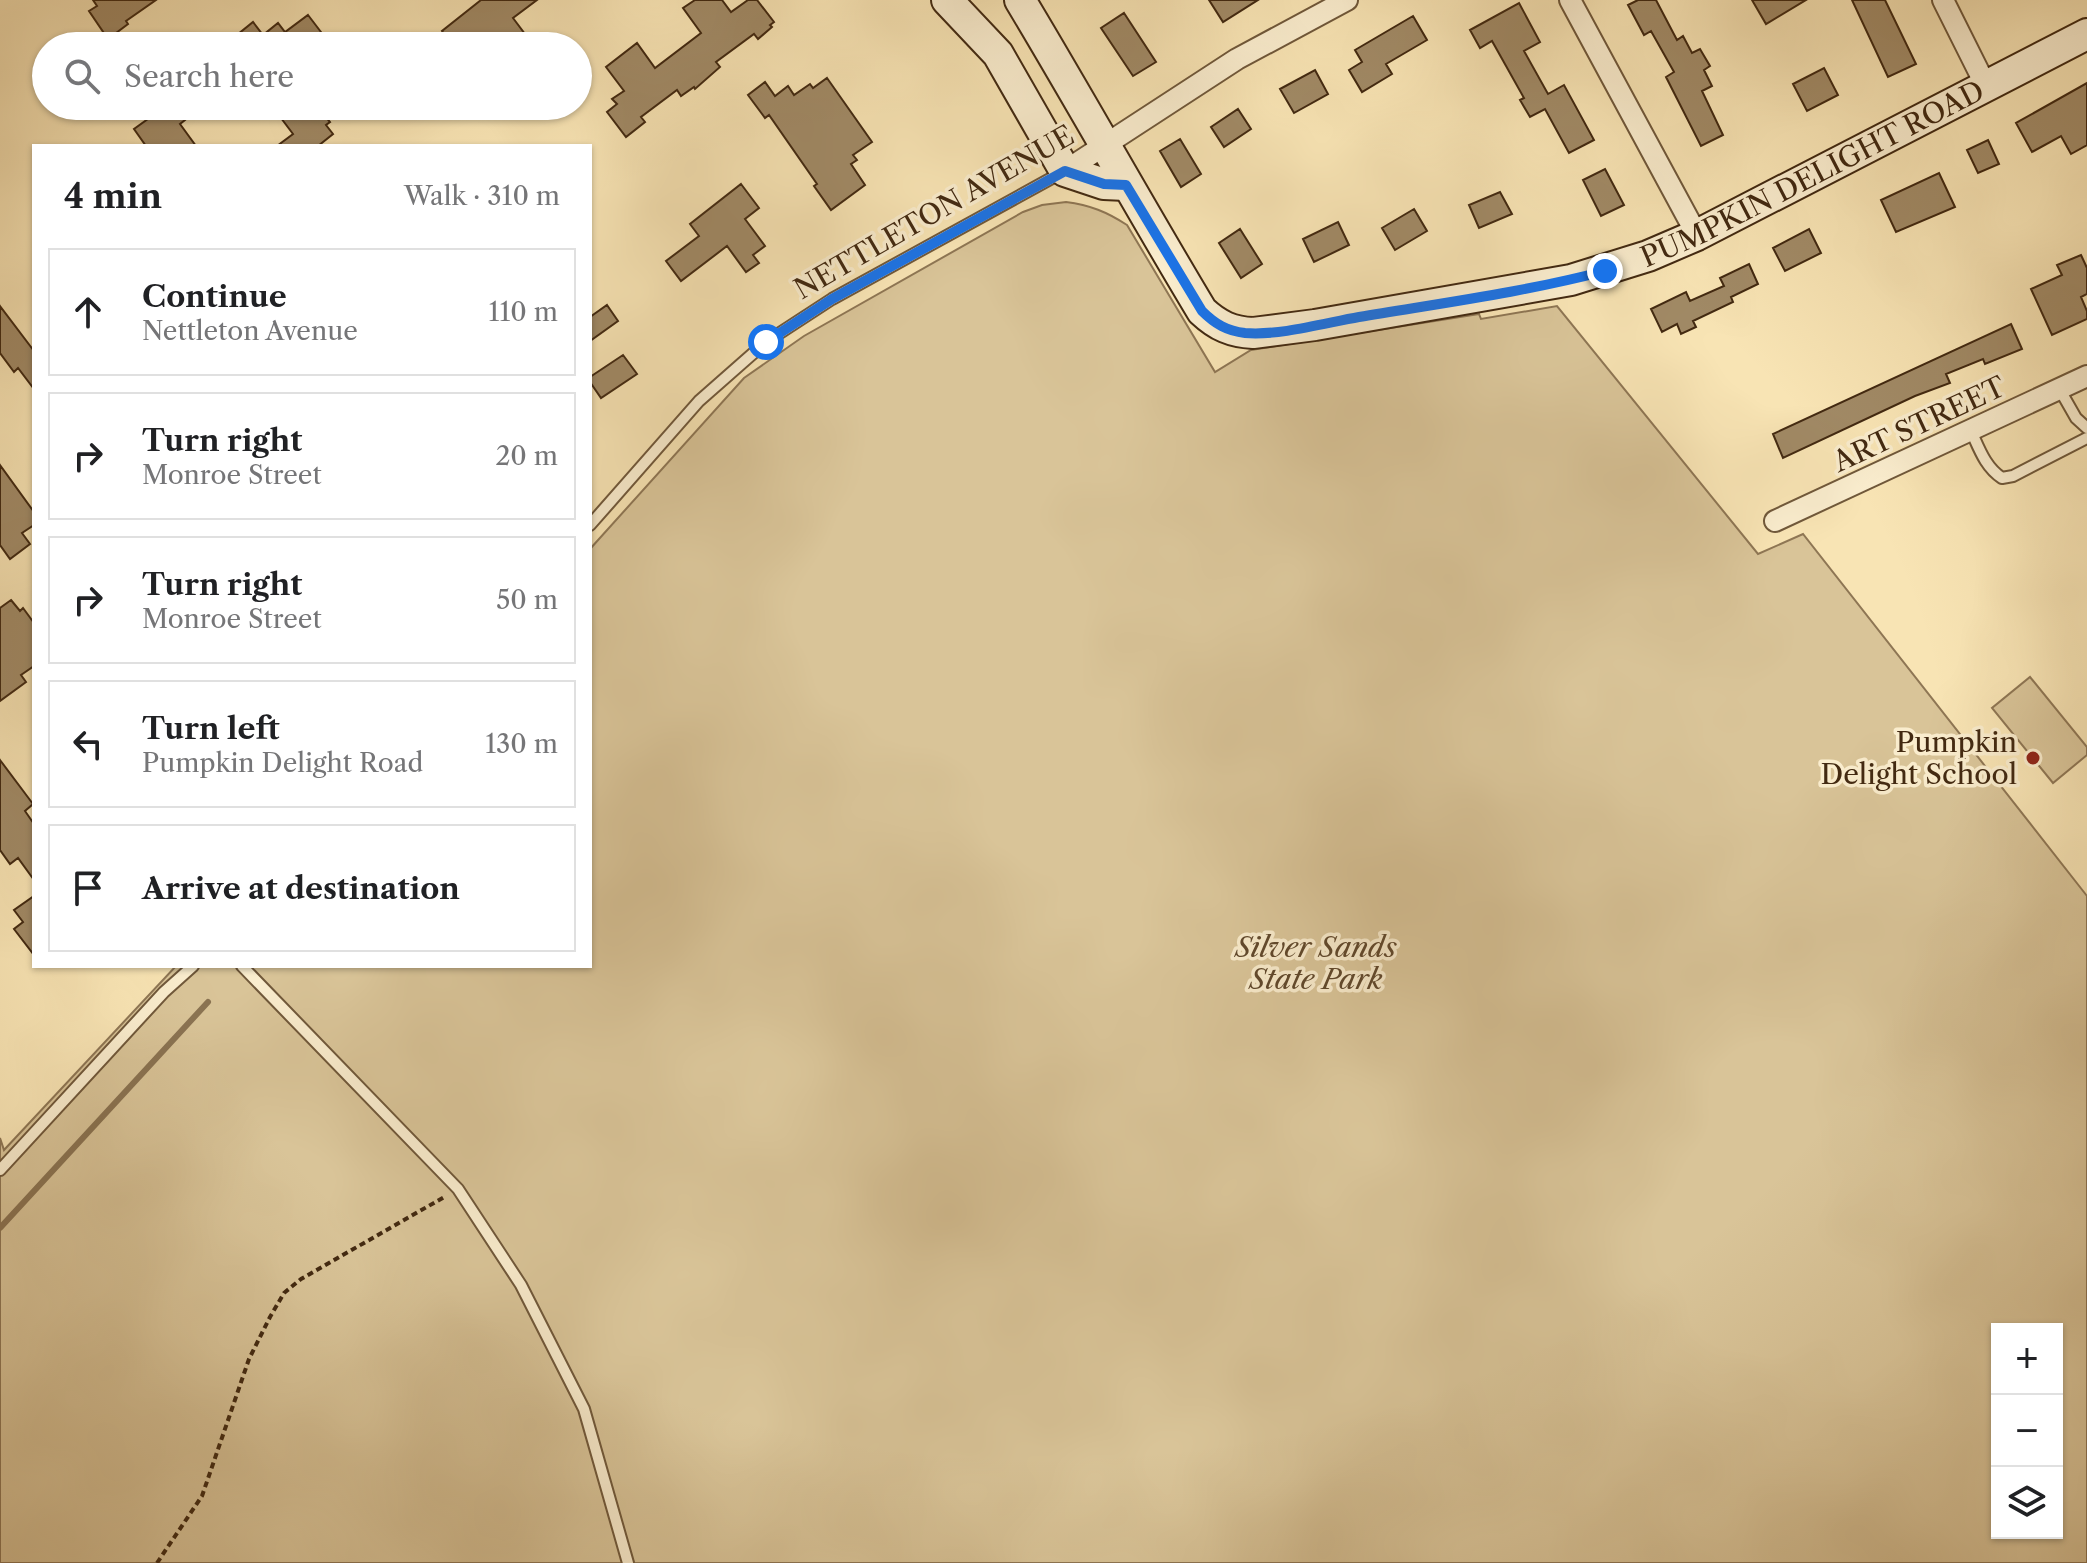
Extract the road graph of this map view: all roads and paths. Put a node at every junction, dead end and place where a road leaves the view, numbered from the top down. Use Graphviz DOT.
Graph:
graph roads {
  1 [pos="947,0"];
  2 [pos="1020,0"];
  3 [pos="1347,0"];
  4 [pos="1570,0"];
  5 [pos="1943,0"];
  6 [pos="2087,34"];
  7 [pos="1986,86"];
  8 [pos="1107,145"];
  9 [pos="1065,171"];
  10 [pos="1126,185"];
  11 [pos="1697,235"];
  12 [pos="2087,376"];
  13 [pos="2060,390"];
  14 [pos="2087,428"];
  15 [pos="1971,431"];
  16 [pos="2087,438"];
  17 [pos="1775,521"];
  18 [pos="592,523"];
  19 [pos="191,968"];
  20 [pos="244,968"];
  21 [pos="0,1170"];
  22 [pos="458,1189"];
  23 [pos="157,1563"];
  24 [pos="628,1563"];
  1 -- 9 [label="street"];
  2 -- 8 [label="street"];
  3 -- 8 [label="street, NETTLETON AVENUE"];
  4 -- 11 [label="street"];
  5 -- 7 [label="street"];
  6 -- 7 [label="street, PUMPKIN DELIGHT ROAD"];
  7 -- 11 [label="street, PUMPKIN DELIGHT ROAD"];
  8 -- 9 [label="street, NETTLETON AVENUE"];
  8 -- 10 [label="street"];
  9 -- 10 [label="street"];
  9 -- 18 [label="lane, NETTLETON AVENUE"];
  10 -- 11 [label="street, PUMPKIN DELIGHT ROAD"];
  12 -- 13 [label="street, ART STREET"];
  13 -- 14 [label="lane"];
  13 -- 15 [label="street, ART STREET"];
  15 -- 16 [label="lane"];
  15 -- 17 [label="street, ART STREET"];
  19 -- 21 [label="lane"];
  20 -- 22 [label="lane"];
  22 -- 23 [label="path"];
  22 -- 24 [label="lane"];
}
